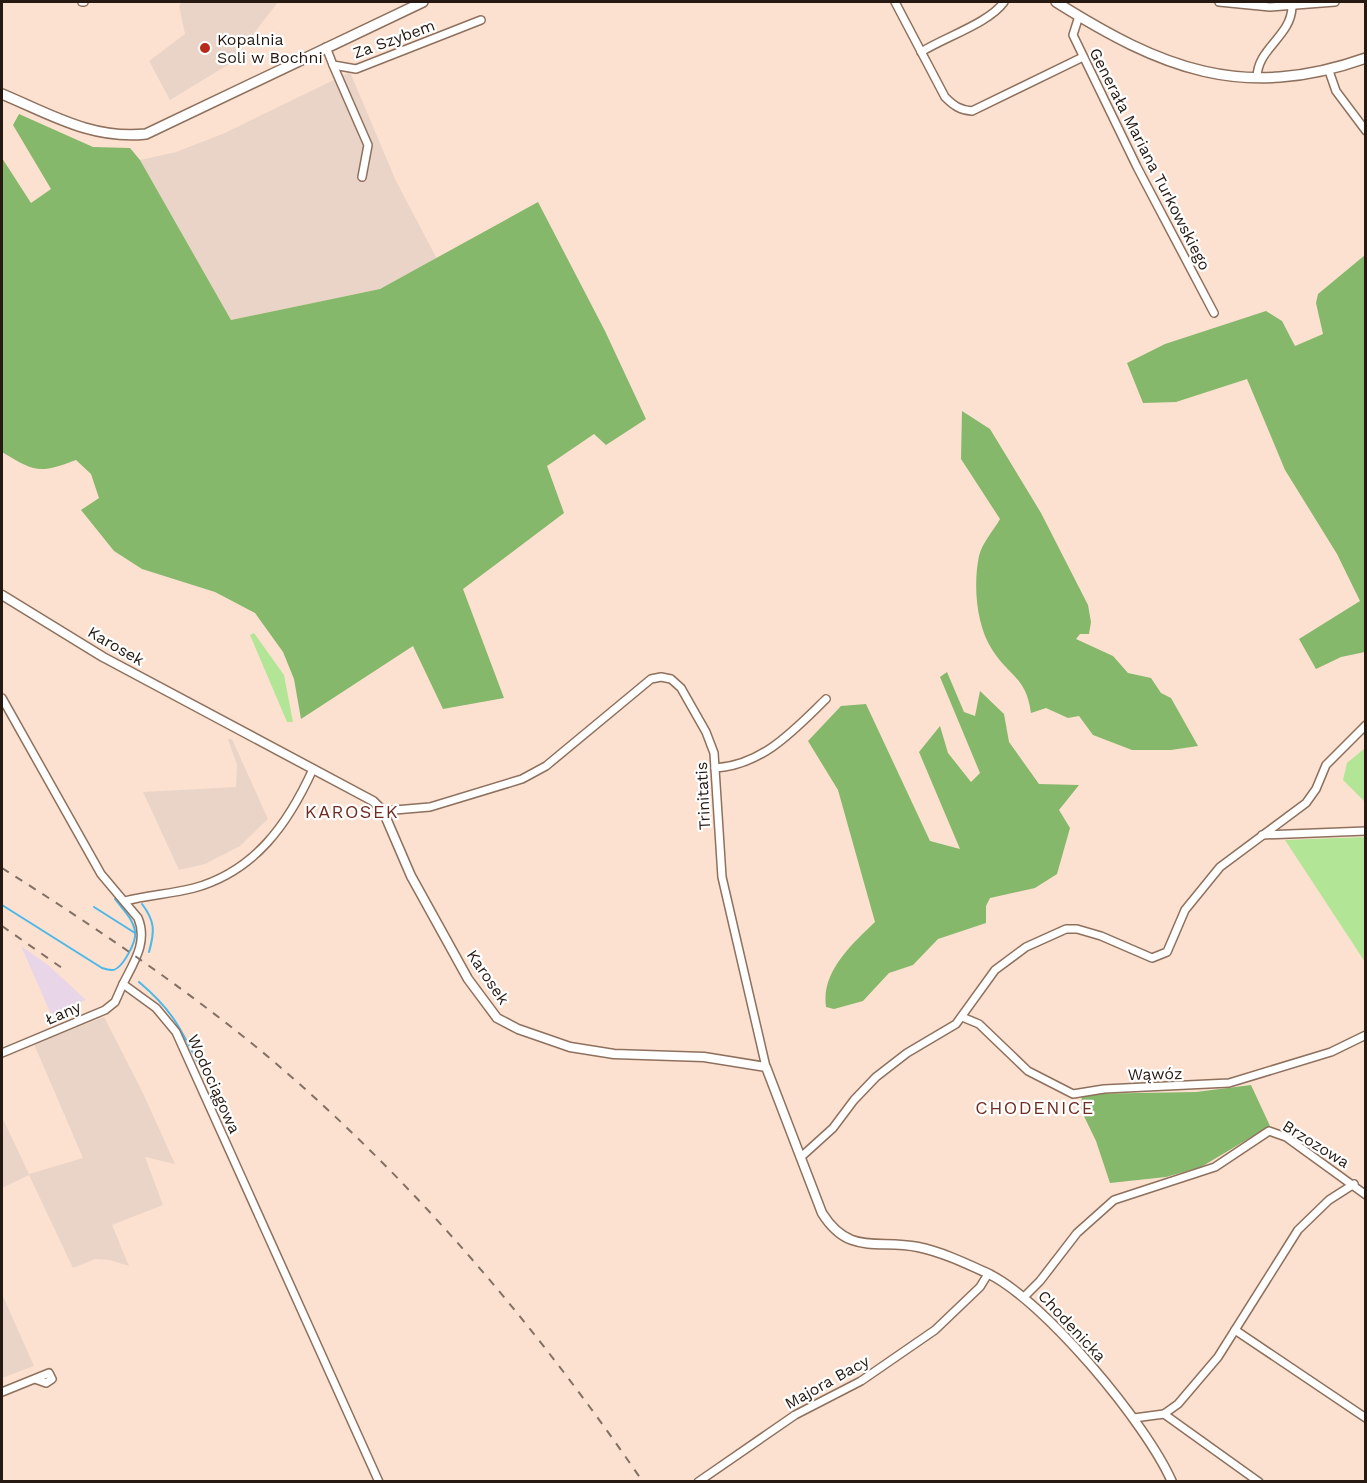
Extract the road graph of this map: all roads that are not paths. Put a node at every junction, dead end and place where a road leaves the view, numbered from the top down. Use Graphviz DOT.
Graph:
graph roads {
  1 [pos="423,2"];
  2 [pos="895,2"];
  3 [pos="1004,2"];
  4 [pos="1056,2"];
  5 [pos="1219,2"];
  6 [pos="1335,2"];
  7 [pos="1292,7"];
  8 [pos="1079,16"];
  9 [pos="481,20"];
  10 [pos="326,47"];
  11 [pos="921,52"];
  12 [pos="1083,57"];
  13 [pos="1365,58"];
  14 [pos="333,65"];
  15 [pos="1329,71"];
  16 [pos="1257,78"];
  17 [pos="2,94"];
  18 [pos="1365,131"];
  19 [pos="362,177"];
  20 [pos="1214,313"];
  21 [pos="2,595"];
  22 [pos="2,698"];
  23 [pos="826,699"];
  24 [pos="1365,725"];
  25 [pos="715,768"];
  26 [pos="313,769"];
  27 [pos="383,811"];
  28 [pos="1365,831"];
  29 [pos="1262,835"];
  30 [pos="126,901"];
  31 [pos="123,984"];
  32 [pos="962,1017"];
  33 [pos="1365,1035"];
  34 [pos="2,1053"];
  35 [pos="766,1067"];
  36 [pos="801,1157"];
  37 [pos="1354,1184"];
  38 [pos="1365,1195"];
  39 [pos="988,1274"];
  40 [pos="1025,1296"];
  41 [pos="1235,1330"];
  42 [pos="35,1379"];
  43 [pos="2,1392"];
  44 [pos="1164,1414"];
  45 [pos="1134,1418"];
  46 [pos="1365,1418"];
  47 [pos="380,1482"];
  48 [pos="698,1482"];
  49 [pos="1172,1482"];
  50 [pos="1259,1482"];
  1 -- 10 [label="main road"];
  2 -- 11 [label="street"];
  3 -- 11 [label="street"];
  4 -- 8 [label="main road"];
  5 -- 7 [label="street"];
  6 -- 7 [label="street"];
  7 -- 16 [label="street"];
  8 -- 12 [label="street, Generała Mariana Turkowskiego"];
  8 -- 16 [label="main road"];
  9 -- 14 [label="street, Za Szybem"];
  10 -- 14 [label="street, Za Szybem"];
  10 -- 17 [label="main road"];
  11 -- 12 [label="street"];
  12 -- 20 [label="street, Generała Mariana Turkowskiego"];
  13 -- 15 [label="main road"];
  14 -- 19 [label="street"];
  15 -- 16 [label="main road"];
  15 -- 18 [label="street"];
  21 -- 26 [label="street, Karosek"];
  22 -- 30 [label="street"];
  23 -- 25 [label="street"];
  24 -- 29 [label="street"];
  25 -- 27 [label="street, Trinitatis"];
  25 -- 35 [label="street, Trinitatis"];
  26 -- 27 [label="street, Karosek"];
  26 -- 30 [label="street"];
  27 -- 35 [label="street, Karosek"];
  28 -- 29 [label="street"];
  29 -- 32 [label="street"];
  30 -- 31 [label="street"];
  31 -- 34 [label="street, Łany"];
  31 -- 47 [label="street, Wodociągowa"];
  32 -- 33 [label="street, Wąwóz"];
  32 -- 36 [label="street"];
  35 -- 36 [label="street, Chodenicka"];
  36 -- 39 [label="street, Chodenicka"];
  37 -- 38 [label="street"];
  37 -- 40 [label="street, Brzozowa"];
  37 -- 41 [label="street, Brzozowa"];
  39 -- 40 [label="street, Chodenicka"];
  39 -- 48 [label="street, Majora Bacy"];
  40 -- 45 [label="street, Chodenicka"];
  41 -- 44 [label="street, Brzozowa"];
  41 -- 46 [label="street"];
  42 -- 43 [label="street"];
  44 -- 45 [label="street"];
  44 -- 50 [label="street"];
  45 -- 49 [label="street, Chodenicka"];
}
